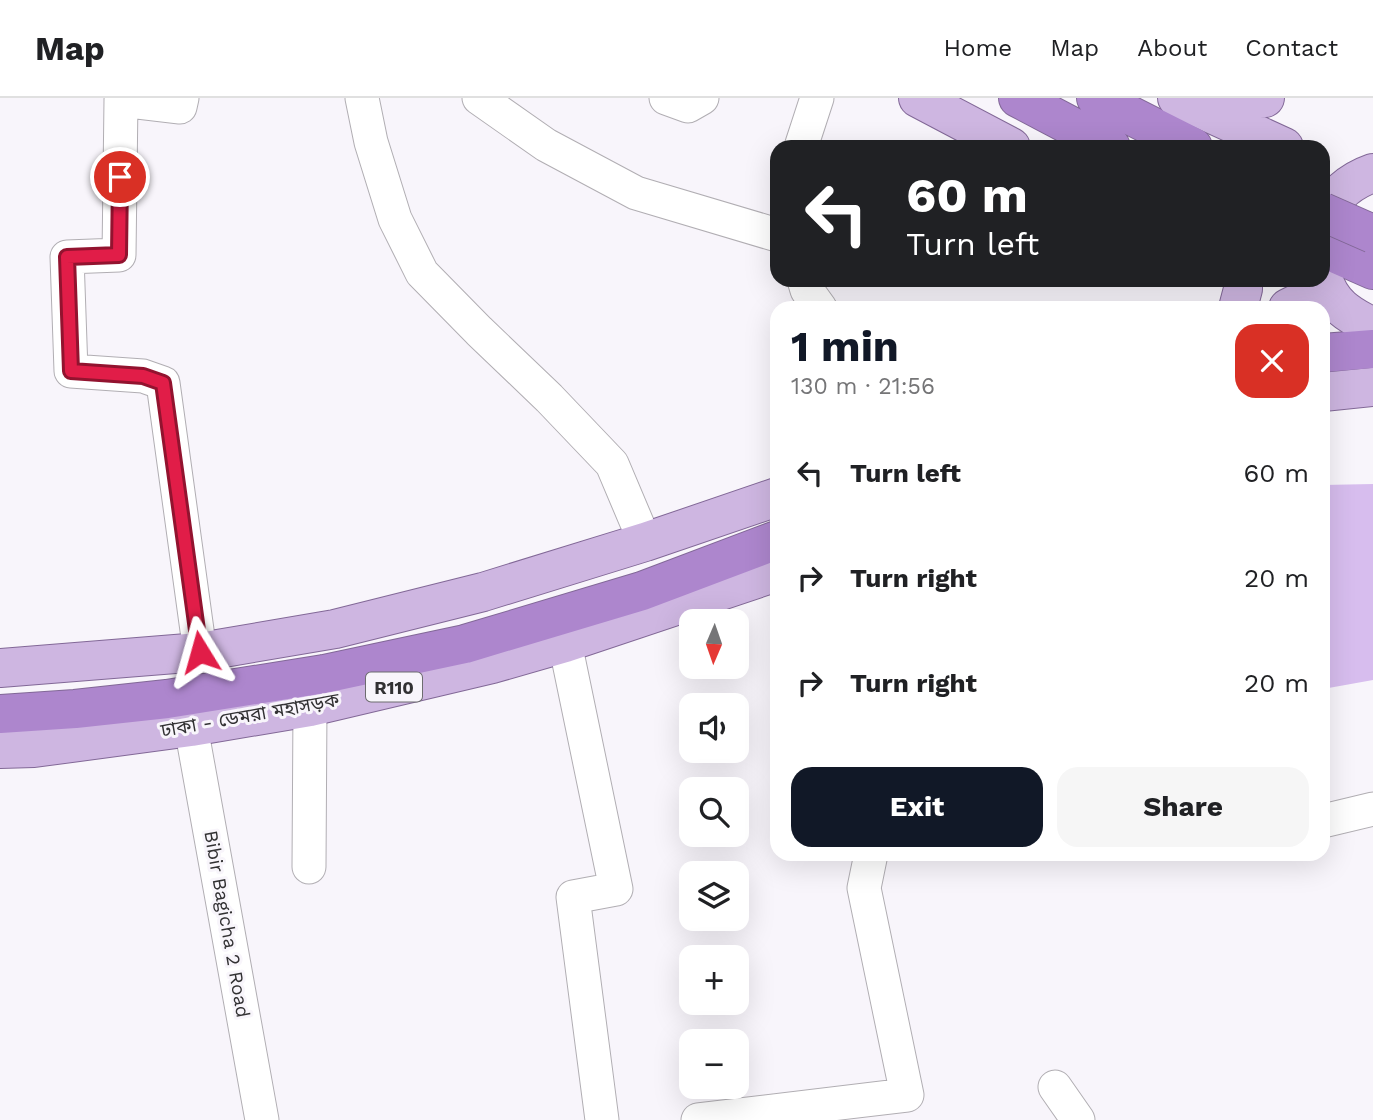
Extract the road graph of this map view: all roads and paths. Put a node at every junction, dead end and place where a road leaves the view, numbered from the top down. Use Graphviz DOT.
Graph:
graph roads {
  1 [pos="182,98"];
  2 [pos="362,98"];
  3 [pos="479,98"];
  4 [pos="666,98"];
  5 [pos="702,98"];
  6 [pos="817,98"];
  7 [pos="918,98"];
  8 [pos="1018,98"];
  9 [pos="1096,98"];
  10 [pos="1177,98"];
  11 [pos="1207,98"];
  12 [pos="1265,98"];
  13 [pos="803,140"];
  14 [pos="998,140"];
  15 [pos="1098,140"];
  16 [pos="1179,140"];
  17 [pos="1269,140"];
  18 [pos="1351,173"];
  19 [pos="1330,206"];
  20 [pos="1330,215"];
  21 [pos="770,233"];
  22 [pos="1373,234"];
  23 [pos="1330,251"];
  24 [pos="1373,270"];
  25 [pos="1312,287"];
  26 [pos="1322,287"];
  27 [pos="1295,301"];
  28 [pos="1373,327"];
  29 [pos="1373,349"];
  30 [pos="1330,352"];
  31 [pos="1373,387"];
  32 [pos="1330,391"];
  33 [pos="770,499"];
  34 [pos="645,542"];
  35 [pos="770,543"];
  36 [pos="770,574"];
  37 [pos="565,643"];
  38 [pos="200,652"];
  39 [pos="0,668"];
  40 [pos="310,707"];
  41 [pos="0,714"];
  42 [pos="191,727"];
  43 [pos="0,749"];
  44 [pos="1373,809"];
  45 [pos="1330,819"];
  46 [pos="870,861"];
  47 [pos="309,867"];
  48 [pos="1055,1087"];
  49 [pos="909,1107"];
  50 [pos="262,1120"];
  51 [pos="602,1120"];
  52 [pos="698,1120"];
  53 [pos="1077,1120"];
  1 -- 38 [label="street"];
  2 -- 34 [label="street"];
  3 -- 21 [label="street"];
  4 -- 5 [label="street"];
  6 -- 13 [label="street"];
  7 -- 14 [label="main road"];
  8 -- 15 [label="highway"];
  9 -- 16 [label="highway"];
  10 -- 17 [label="main road"];
  11 -- 12 [label="main road"];
  18 -- 19 [label="main road"];
  20 -- 22 [label="highway, bridge"];
  23 -- 24 [label="highway"];
  25 -- 27 [label="main road"];
  26 -- 28 [label="main road"];
  29 -- 30 [label="highway"];
  31 -- 32 [label="main road"];
  33 -- 34 [label="main road"];
  34 -- 38 [label="main road"];
  35 -- 41 [label="highway"];
  36 -- 37 [label="main road, ঢাকা - ডেমরা মহাসড়ক / R110"];
  37 -- 40 [label="main road, ঢাকা - ডেমরা মহাসড়ক / R110"];
  37 -- 51 [label="street"];
  38 -- 39 [label="main road"];
  40 -- 42 [label="main road, ঢাকা - ডেমরা মহাসড়ক / R110"];
  40 -- 47 [label="street"];
  42 -- 43 [label="main road, ঢাকা - ডেমরা মহাসড়ক / R110"];
  42 -- 50 [label="street, Bibir Bagicha 2 Road"];
  44 -- 45 [label="street"];
  46 -- 49 [label="street"];
  48 -- 53 [label="street"];
  49 -- 52 [label="street"];
}
